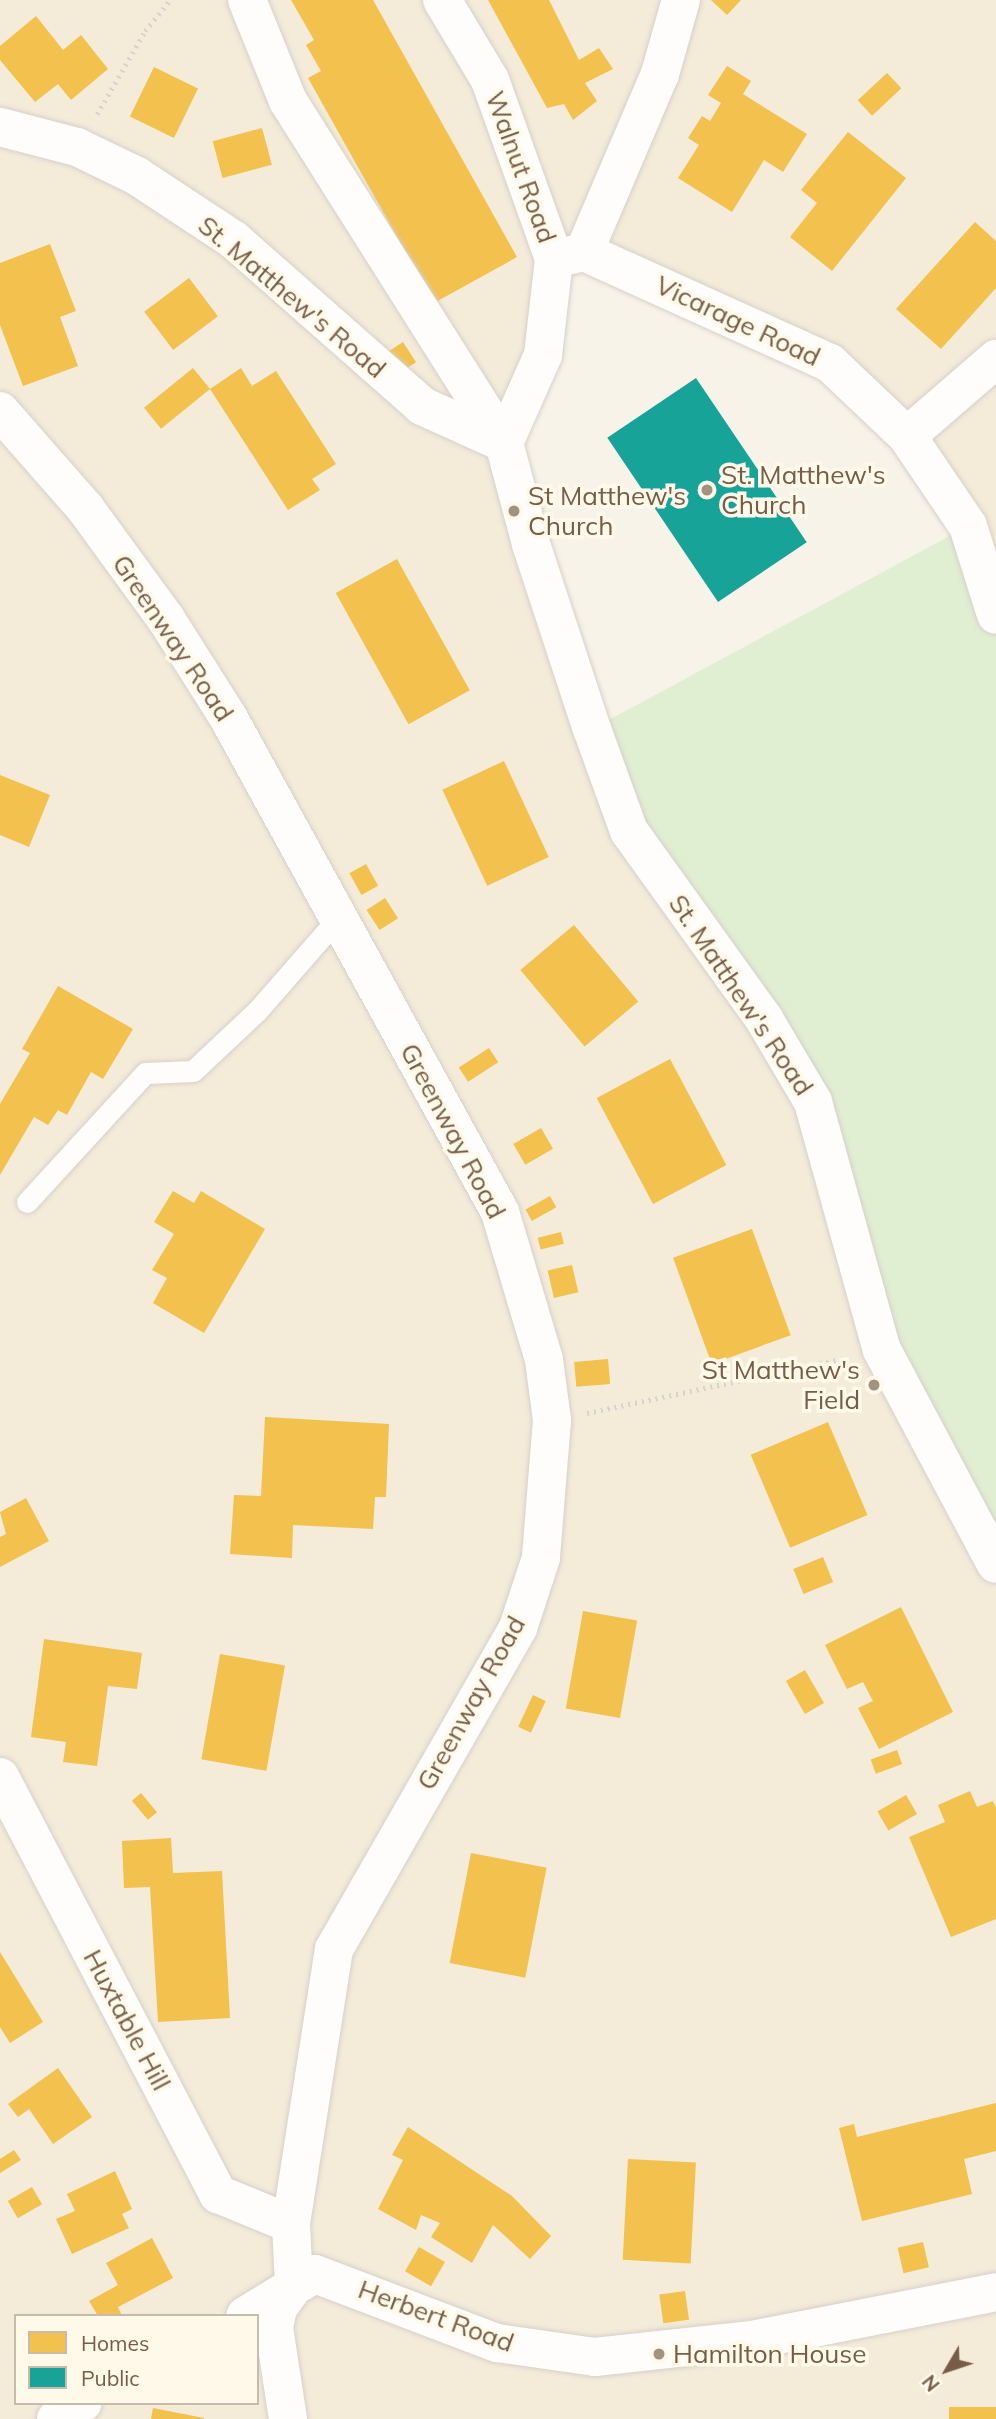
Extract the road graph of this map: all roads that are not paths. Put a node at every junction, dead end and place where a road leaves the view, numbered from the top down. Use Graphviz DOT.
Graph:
graph roads {
  1 [pos="247,0"];
  2 [pos="442,0"];
  3 [pos="681,0"];
  4 [pos="0,127"];
  5 [pos="569,256"];
  6 [pos="996,359"];
  7 [pos="0,411"];
  8 [pos="906,436"];
  9 [pos="504,443"];
  10 [pos="996,615"];
  11 [pos="338,918"];
  12 [pos="27,1202"];
  13 [pos="996,1564"];
  14 [pos="0,1777"];
  15 [pos="291,2224"];
  16 [pos="295,2286"];
  17 [pos="996,2292"];
  18 [pos="248,2314"];
  19 [pos="80,2405"];
  20 [pos="56,2419"];
  21 [pos="288,2419"];
  1 -- 9 [label="street"];
  2 -- 5 [label="street, Walnut Road"];
  3 -- 5 [label="street"];
  4 -- 9 [label="street, St. Matthew's Road"];
  5 -- 8 [label="street, Vicarage Road"];
  5 -- 9 [label="street, Walnut Road"];
  6 -- 8 [label="street"];
  7 -- 11 [label="street, Greenway Road"];
  8 -- 10 [label="street, Vicarage Road"];
  9 -- 13 [label="street, St. Matthew's Road"];
  11 -- 12 [label="lane"];
  11 -- 15 [label="street, Greenway Road"];
  14 -- 15 [label="street, Huxtable Hill"];
  15 -- 16 [label="street, Greenway Road"];
  16 -- 17 [label="street, Herbert Road"];
  16 -- 18 [label="street"];
  16 -- 21 [label="street"];
  19 -- 20 [label="street"];
}
